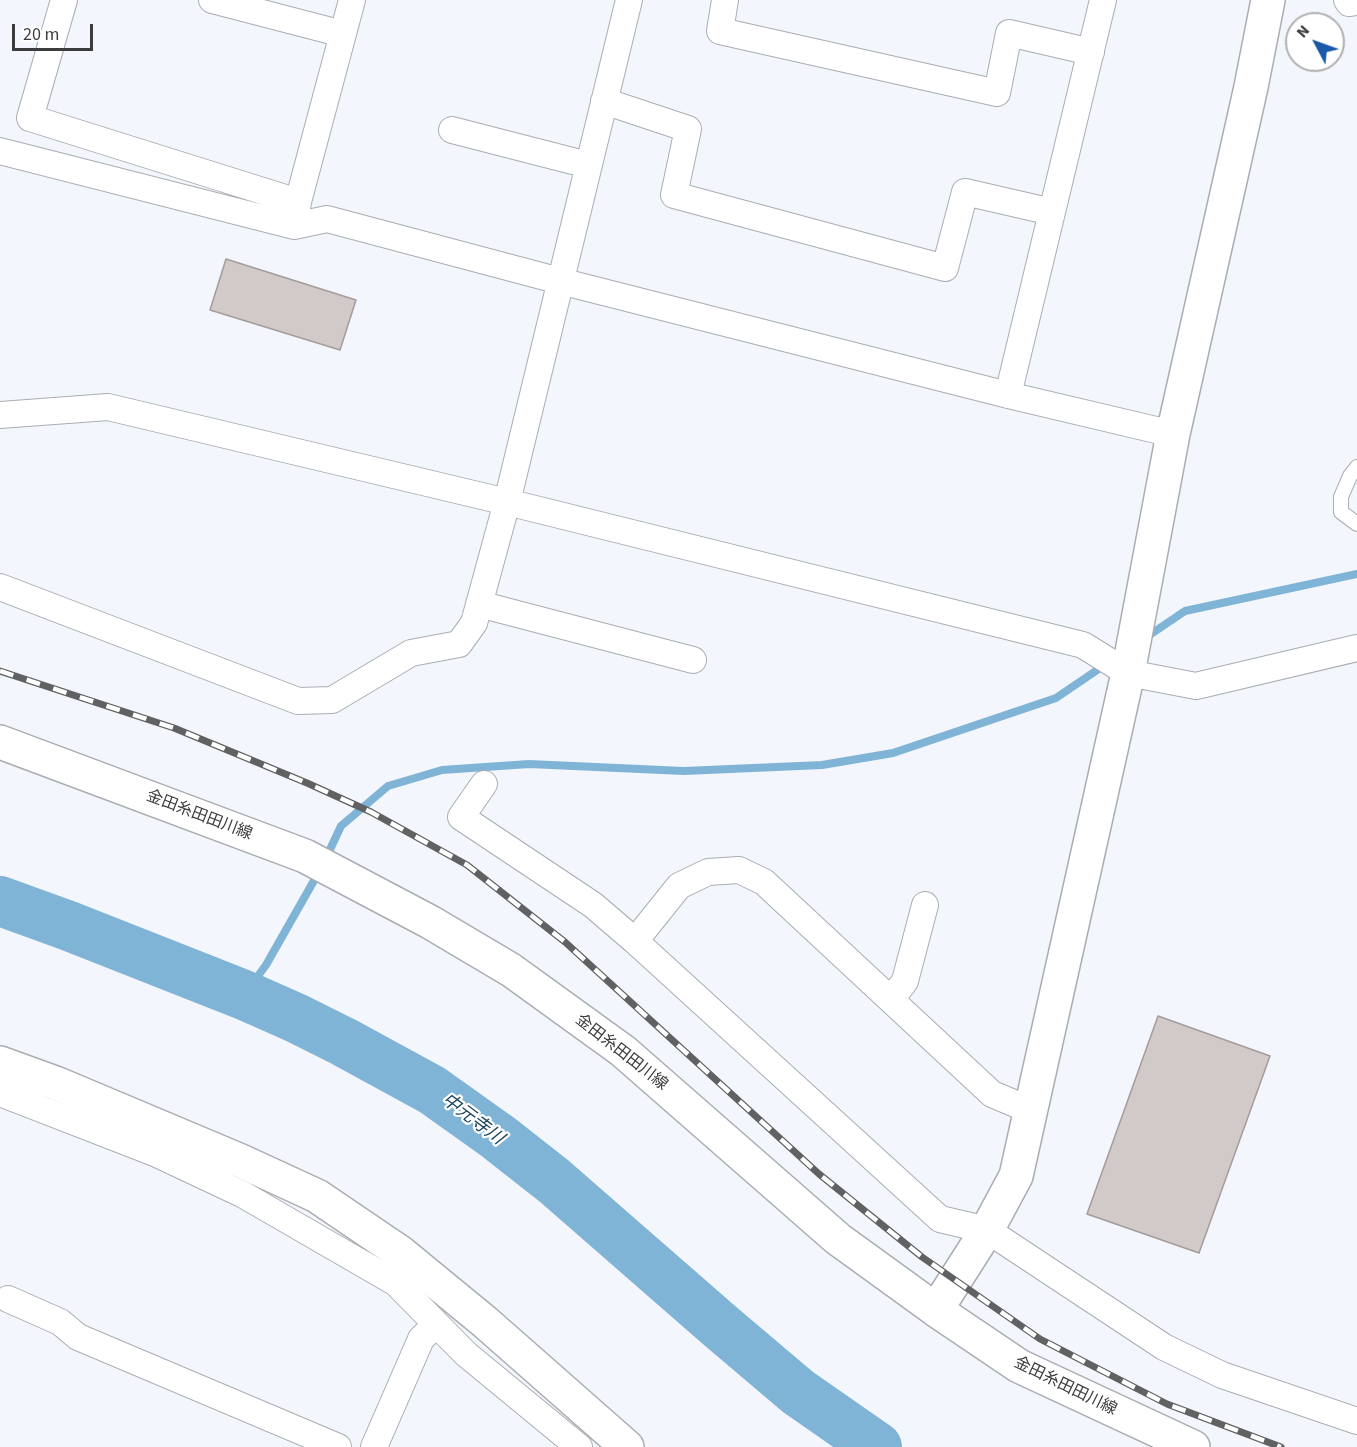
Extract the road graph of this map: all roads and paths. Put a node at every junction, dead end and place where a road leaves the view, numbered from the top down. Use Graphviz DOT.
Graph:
graph roads {
  1 [pos="64,0"];
  2 [pos="212,0"];
  3 [pos="352,0"];
  4 [pos="725,0"];
  5 [pos="1103,0"];
  6 [pos="1268,0"];
  7 [pos="1347,0"];
  8 [pos="624,1"];
  9 [pos="1357,2"];
  10 [pos="343,34"];
  11 [pos="1091,52"];
  12 [pos="604,101"];
  13 [pos="452,130"];
  14 [pos="0,151"];
  15 [pos="588,165"];
  16 [pos="1052,212"];
  17 [pos="296,214"];
  18 [pos="560,281"];
  19 [pos="1008,395"];
  20 [pos="0,415"];
  21 [pos="1173,434"];
  22 [pos="1357,467"];
  23 [pos="507,502"];
  24 [pos="1357,524"];
  25 [pos="0,587"];
  26 [pos="479,604"];
  27 [pos="1357,648"];
  28 [pos="693,660"];
  29 [pos="1128,673"];
  30 [pos="0,742"];
  31 [pos="484,784"];
  32 [pos="925,904"];
  33 [pos="635,941"];
  34 [pos="891,1000"];
  35 [pos="0,1063"];
  36 [pos="0,1093"];
  37 [pos="1030,1110"];
  38 [pos="987,1230"];
  39 [pos="8,1299"];
  40 [pos="936,1310"];
  41 [pos="436,1324"];
  42 [pos="1357,1421"];
  43 [pos="338,1447"];
  44 [pos="374,1447"];
  45 [pos="579,1447"];
  46 [pos="627,1447"];
  47 [pos="1193,1447"];
  1 -- 17 [label="street"];
  2 -- 10 [label="street"];
  3 -- 10 [label="street"];
  4 -- 11 [label="street"];
  5 -- 11 [label="street"];
  6 -- 21 [label="street"];
  7 -- 9 [label="street"];
  8 -- 12 [label="street"];
  10 -- 17 [label="street"];
  11 -- 16 [label="street"];
  12 -- 15 [label="street"];
  12 -- 16 [label="street"];
  13 -- 15 [label="street"];
  14 -- 17 [label="street"];
  15 -- 18 [label="street"];
  16 -- 19 [label="street"];
  17 -- 18 [label="street"];
  18 -- 19 [label="street"];
  18 -- 23 [label="street"];
  19 -- 21 [label="street"];
  20 -- 23 [label="street"];
  21 -- 29 [label="street"];
  22 -- 24 [label="lane"];
  23 -- 26 [label="street"];
  23 -- 29 [label="street"];
  25 -- 26 [label="street"];
  26 -- 28 [label="street"];
  27 -- 29 [label="street"];
  29 -- 37 [label="street"];
  30 -- 40 [label="street, 金田糸田田川線"];
  31 -- 33 [label="street"];
  32 -- 34 [label="street"];
  33 -- 34 [label="street"];
  33 -- 38 [label="street"];
  34 -- 37 [label="street"];
  35 -- 46 [label="street"];
  36 -- 41 [label="street"];
  37 -- 38 [label="street"];
  38 -- 40 [label="street"];
  38 -- 42 [label="street"];
  39 -- 43 [label="street"];
  40 -- 47 [label="street, 金田糸田田川線"];
  41 -- 44 [label="street"];
  41 -- 45 [label="street"];
}
